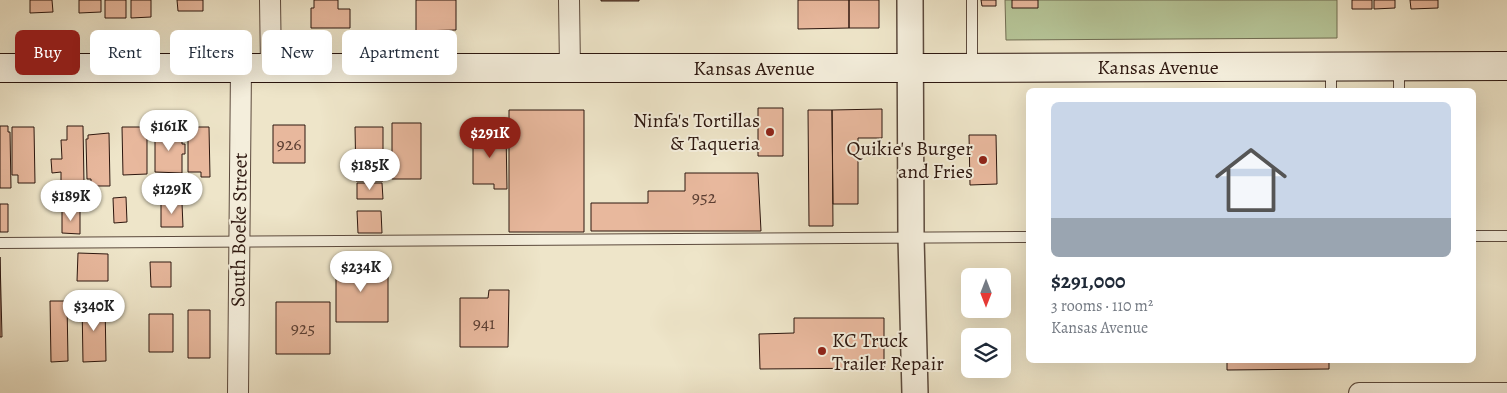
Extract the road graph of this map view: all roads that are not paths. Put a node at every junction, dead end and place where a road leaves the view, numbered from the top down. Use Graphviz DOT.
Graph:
graph roads {
  1 [pos="270,0"];
  2 [pos="568,0"];
  3 [pos="910,0"];
  4 [pos="972,0"];
  5 [pos="270,30"];
  6 [pos="1507,66"];
  7 [pos="170,67"];
  8 [pos="332,67"];
  9 [pos="0,68"];
  10 [pos="570,68"];
  11 [pos="910,68"];
  12 [pos="972,68"];
  13 [pos="241,75"];
  14 [pos="1331,78"];
  15 [pos="1399,78"];
  16 [pos="1476,236"];
  17 [pos="1507,236"];
  18 [pos="911,237"];
  19 [pos="1026,237"];
  20 [pos="239,241"];
  21 [pos="0,243"];
  22 [pos="238,393"];
  23 [pos="915,393"];
  24 [pos="1359,393"];
  25 [pos="1507,393"];
  1 -- 5 [label="street"];
  2 -- 10 [label="street"];
  3 -- 11 [label="street"];
  4 -- 12 [label="lane"];
  6 -- 15 [label="main road, Kansas Avenue"];
  7 -- 9 [label="main road, Kansas Avenue"];
  8 -- 10 [label="main road, Kansas Avenue"];
  10 -- 11 [label="main road, Kansas Avenue"];
  11 -- 12 [label="main road, Kansas Avenue"];
  11 -- 18 [label="street"];
  12 -- 14 [label="main road, Kansas Avenue"];
  13 -- 20 [label="street, South Boeke Street"];
  14 -- 15 [label="main road, Kansas Avenue"];
  16 -- 17 [label="lane"];
  18 -- 19 [label="lane"];
  18 -- 20 [label="lane"];
  18 -- 23 [label="street"];
  20 -- 21 [label="lane"];
  20 -- 22 [label="street, South Boeke Street"];
  24 -- 25 [label="street"];
}
